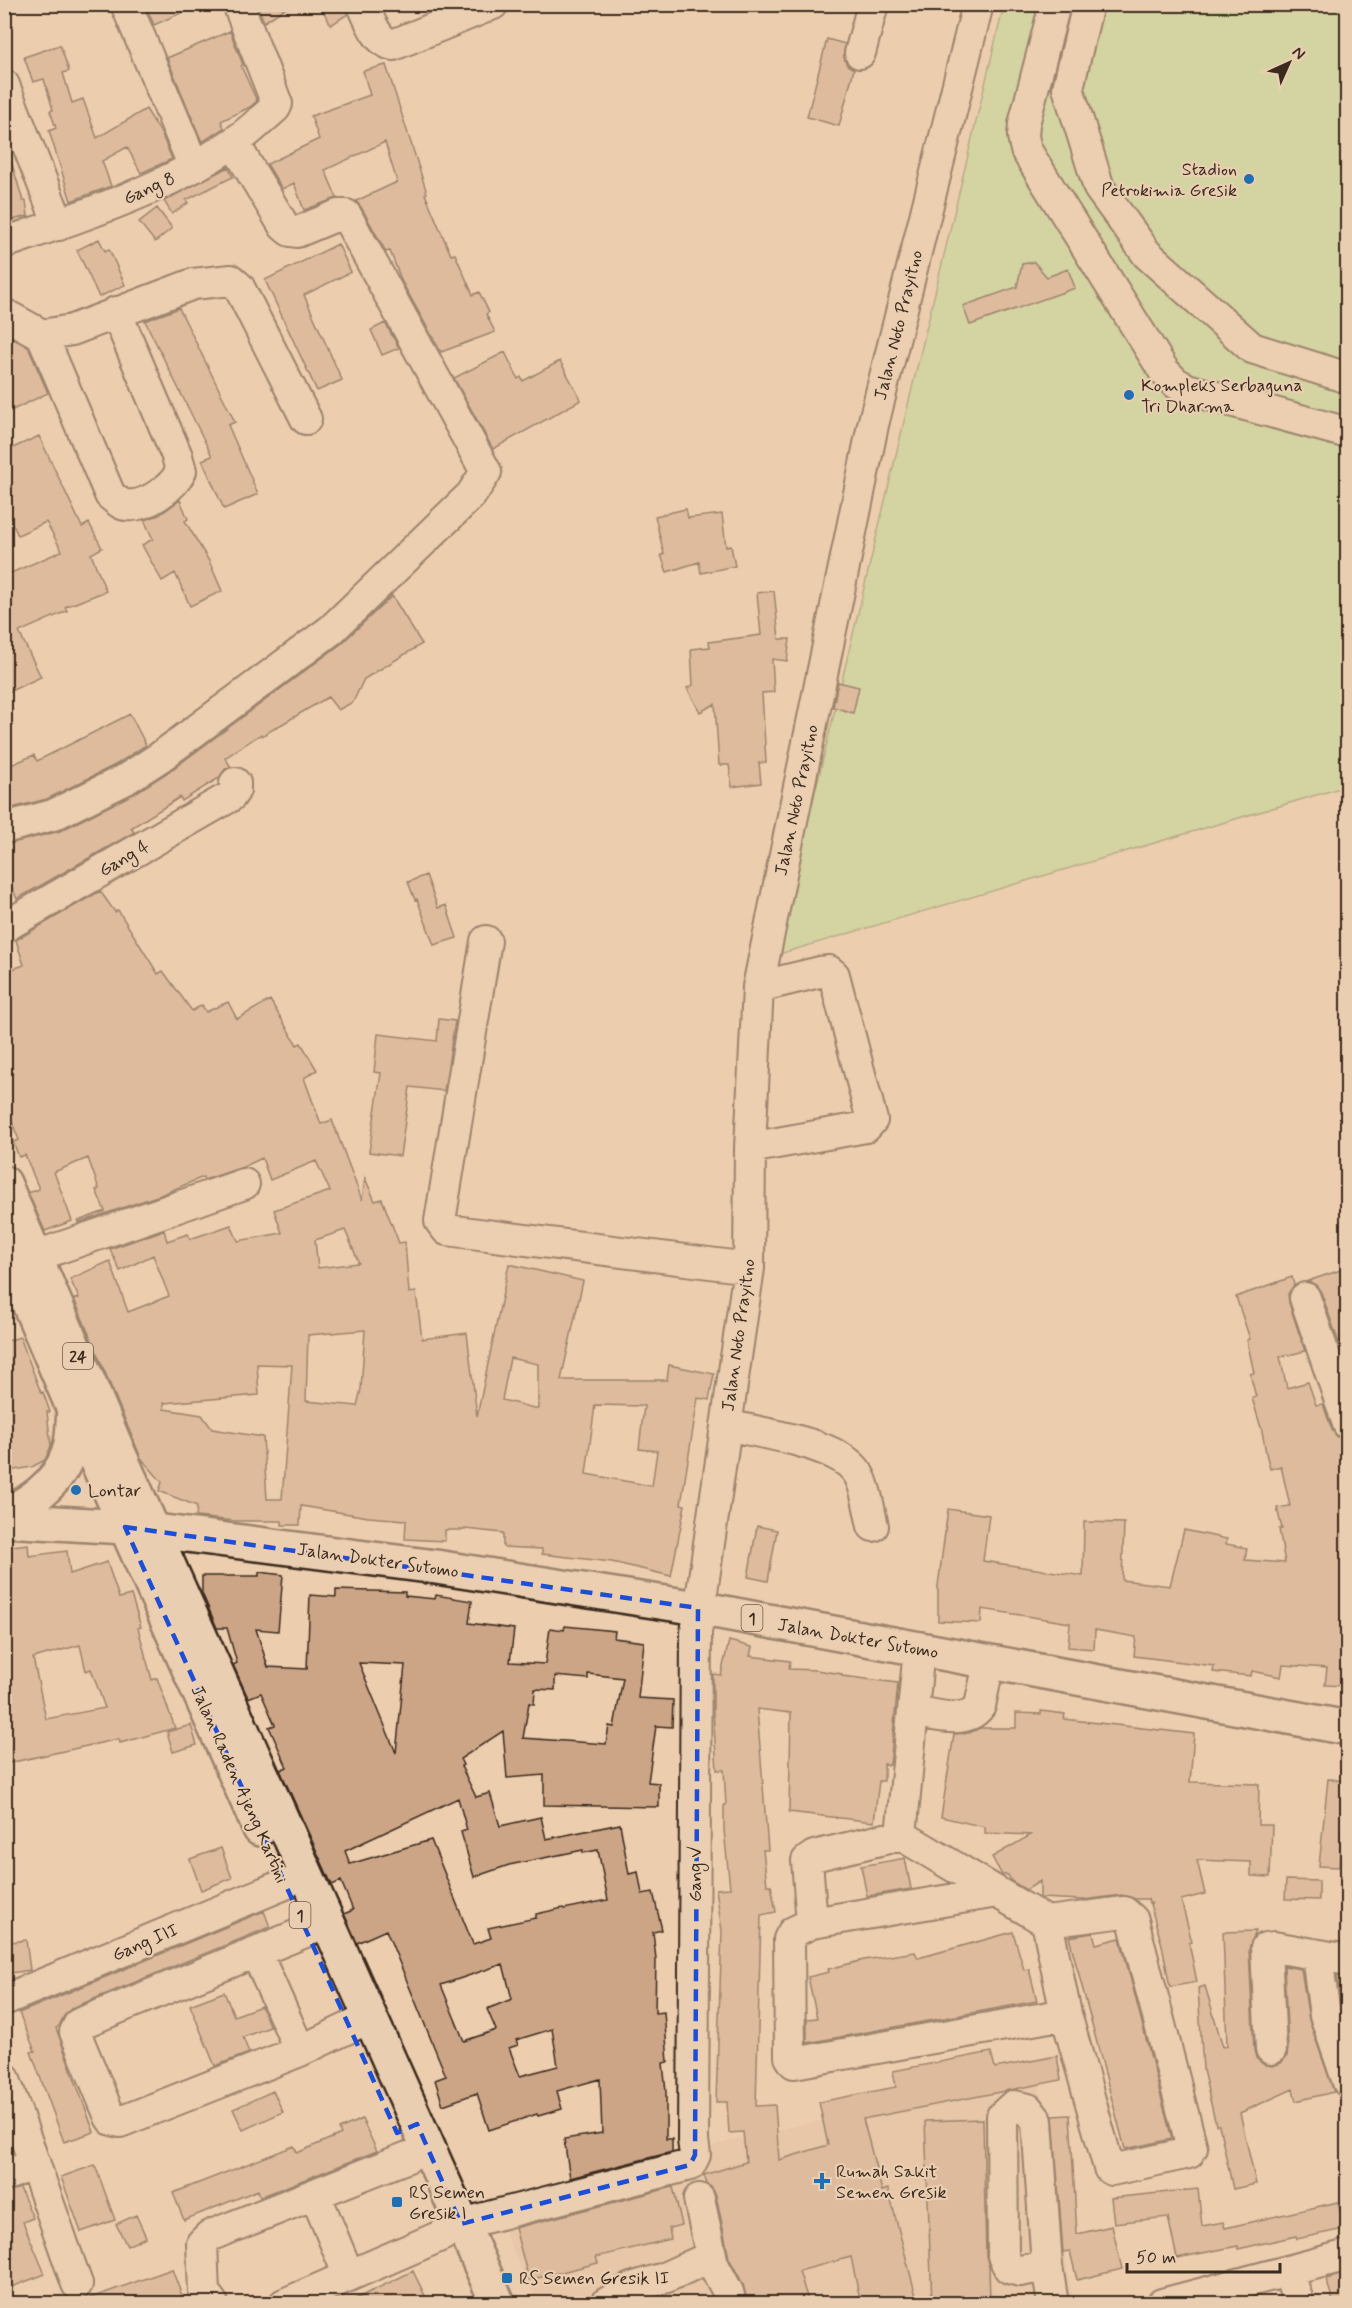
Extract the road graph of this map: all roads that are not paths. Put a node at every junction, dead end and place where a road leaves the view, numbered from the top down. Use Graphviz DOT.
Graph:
graph roads {
  1 [pos="126,4"];
  2 [pos="238,4"];
  3 [pos="362,4"];
  4 [pos="493,4"];
  5 [pos="873,4"];
  6 [pos="978,4"];
  7 [pos="1055,4"];
  8 [pos="1088,4"];
  9 [pos="860,52"];
  10 [pos="4,86"];
  11 [pos="234,143"];
  12 [pos="194,167"];
  13 [pos="59,225"];
  14 [pos="4,243"];
  15 [pos="116,312"];
  16 [pos="4,314"];
  17 [pos="42,335"];
  18 [pos="1347,378"];
  19 [pos="306,419"];
  20 [pos="1347,433"];
  21 [pos="235,783"];
  22 [pos="4,828"];
  23 [pos="4,927"];
  24 [pos="486,941"];
  25 [pos="758,987"];
  26 [pos="750,1148"];
  27 [pos="4,1183"];
  28 [pos="244,1184"];
  29 [pos="4,1245"];
  30 [pos="36,1256"];
  31 [pos="749,1268"];
  32 [pos="1305,1298"];
  33 [pos="1336,1350"];
  34 [pos="74,1410"];
  35 [pos="1347,1424"];
  36 [pos="726,1425"];
  37 [pos="4,1518"];
  38 [pos="873,1526"];
  39 [pos="139,1528"];
  40 [pos="698,1608"];
  41 [pos="919,1649"];
  42 [pos="989,1662"];
  43 [pos="913,1711"];
  44 [pos="1347,1728"];
  45 [pos="901,1835"];
  46 [pos="285,1884"];
  47 [pos="997,1892"];
  48 [pos="1047,1922"];
  49 [pos="812,1923"];
  50 [pos="317,1927"];
  51 [pos="256,1952"];
  52 [pos="1317,1956"];
  53 [pos="1347,1960"];
  54 [pos="4,2000"];
  55 [pos="1066,2014"];
  56 [pos="359,2023"];
  57 [pos="1271,2049"];
  58 [pos="300,2051"];
  59 [pos="4,2077"];
  60 [pos="1347,2082"];
  61 [pos="407,2138"];
  62 [pos="35,2164"];
  63 [pos="4,2176"];
  64 [pos="315,2194"];
  65 [pos="699,2199"];
  66 [pos="452,2229"];
  67 [pos="1347,2255"];
  68 [pos="713,2264"];
  69 [pos="1047,2266"];
  70 [pos="1288,2271"];
  71 [pos="349,2276"];
  72 [pos="77,2284"];
  73 [pos="213,2304"];
  74 [pos="284,2304"];
  75 [pos="474,2304"];
  76 [pos="498,2304"];
  77 [pos="604,2304"];
  78 [pos="731,2304"];
  79 [pos="1053,2304"];
  80 [pos="1162,2304"];
  81 [pos="1299,2304"];
  1 -- 12 [label="street"];
  2 -- 11 [label="street, Gang 8"];
  3 -- 4 [label="street"];
  5 -- 9 [label="street"];
  6 -- 25 [label="street, Jalan Noto Prayitno"];
  7 -- 20 [label="street"];
  8 -- 18 [label="street"];
  10 -- 13 [label="street"];
  11 -- 12 [label="street, Gang 8"];
  11 -- 22 [label="street"];
  12 -- 13 [label="street, Gang 8"];
  13 -- 14 [label="street, Gang 8"];
  15 -- 17 [label="street"];
  15 -- 17 [label="street"];
  15 -- 19 [label="street"];
  16 -- 17 [label="street"];
  21 -- 23 [label="street, Gang 4"];
  24 -- 31 [label="street"];
  25 -- 26 [label="street, Jalan Noto Prayitno"];
  25 -- 26 [label="street"];
  26 -- 31 [label="street, Jalan Noto Prayitno"];
  27 -- 30 [label="main road, 24"];
  28 -- 30 [label="street"];
  29 -- 34 [label="main road, 24"];
  30 -- 39 [label="main road, 24"];
  31 -- 36 [label="street, Jalan Noto Prayitno"];
  32 -- 33 [label="street"];
  33 -- 35 [label="street"];
  34 -- 37 [label="main road"];
  34 -- 39 [label="main road, 24"];
  36 -- 38 [label="street"];
  36 -- 40 [label="street, Jalan Noto Prayitno"];
  37 -- 39 [label="main road, Jalan Dokter Sutomo"];
  39 -- 40 [label="main road, Jalan Dokter Sutomo / 1"];
  39 -- 46 [label="main road, Jalan Raden Ajeng Kartini / 1"];
  39 -- 50 [label="main road, Jalan Raden Ajeng Kartini / 1"];
  40 -- 41 [label="main road, Jalan Dokter Sutomo / 1"];
  40 -- 66 [label="street, Gang V"];
  41 -- 42 [label="main road, Jalan Dokter Sutomo / 1"];
  41 -- 43 [label="street"];
  42 -- 43 [label="street"];
  42 -- 44 [label="main road, Jalan Dokter Sutomo / 1"];
  43 -- 45 [label="street"];
  45 -- 47 [label="street"];
  45 -- 49 [label="street"];
  46 -- 50 [label="main road, Jalan Raden Ajeng Kartini / 1"];
  46 -- 54 [label="street, Gang III"];
  47 -- 48 [label="street"];
  47 -- 49 [label="street"];
  48 -- 55 [label="street"];
  48 -- 55 [label="street"];
  49 -- 55 [label="street"];
  50 -- 51 [label="street"];
  50 -- 56 [label="main road, Jalan Raden Ajeng Kartini / 1"];
  51 -- 58 [label="street"];
  51 -- 58 [label="street"];
  52 -- 53 [label="street"];
  52 -- 57 [label="street"];
  52 -- 60 [label="street"];
  56 -- 58 [label="street"];
  56 -- 61 [label="main road, Jalan Raden Ajeng Kartini / 1"];
  59 -- 62 [label="street"];
  61 -- 64 [label="street"];
  61 -- 66 [label="main road, Jalan Raden Ajeng Kartini / 1"];
  62 -- 63 [label="street"];
  62 -- 72 [label="street"];
  64 -- 71 [label="street"];
  64 -- 73 [label="street"];
  65 -- 68 [label="street"];
  66 -- 71 [label="street"];
  66 -- 75 [label="main road, Jalan Raden Ajeng Kartini / 1"];
  66 -- 76 [label="main road, Jalan Raden Ajeng Kartini / 1"];
  67 -- 70 [label="street"];
  68 -- 77 [label="street"];
  68 -- 78 [label="street"];
  69 -- 69 [label="street"];
  69 -- 79 [label="street"];
  70 -- 80 [label="street"];
  70 -- 81 [label="street"];
  71 -- 74 [label="street"];
}
